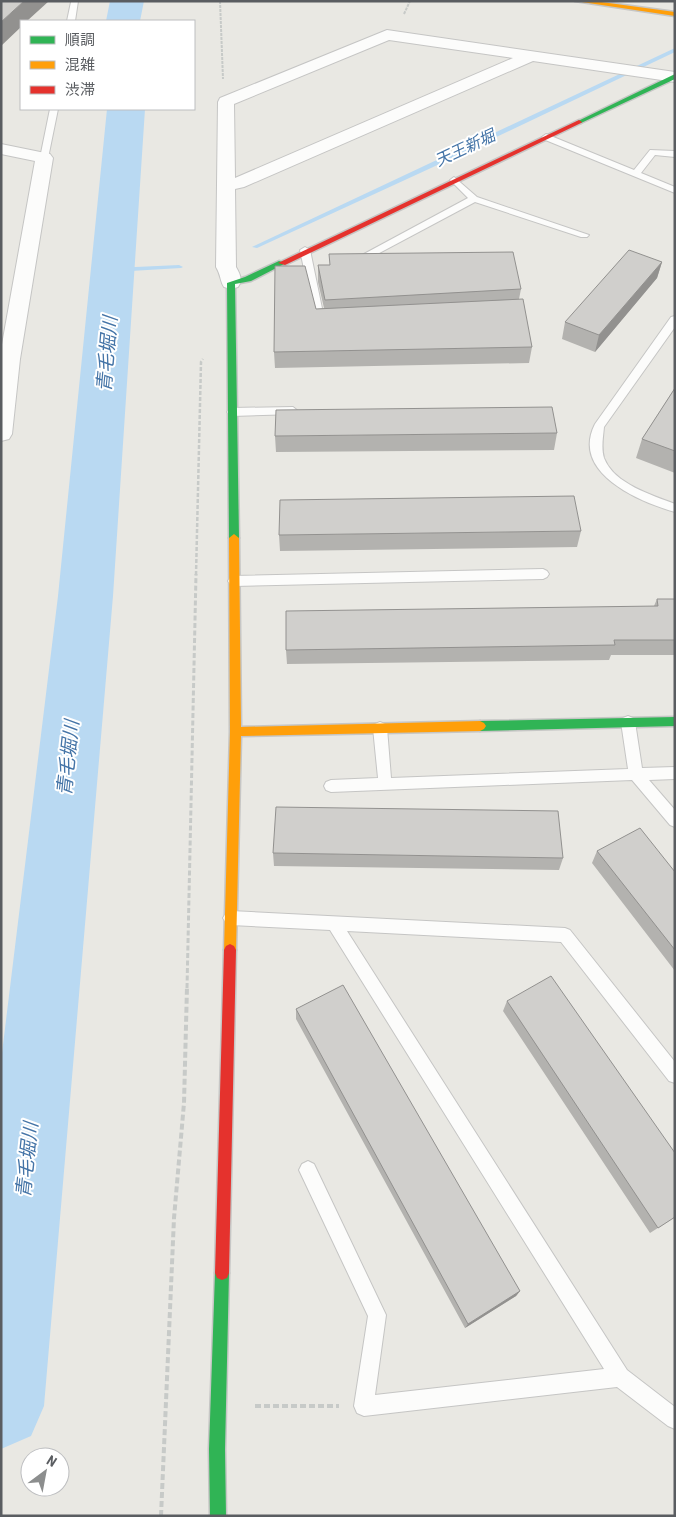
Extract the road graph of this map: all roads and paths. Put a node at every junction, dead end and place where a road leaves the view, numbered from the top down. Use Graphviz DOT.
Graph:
graph roads {
  1 [pos="220,1"];
  2 [pos="578,1"];
  3 [pos="75,2"];
  4 [pos="675,14"];
  5 [pos="71,20"];
  6 [pos="531,56"];
  7 [pos="674,77"];
  8 [pos="226,102"];
  9 [pos="54,110"];
  10 [pos="546,137"];
  11 [pos="1,149"];
  12 [pos="675,154"];
  13 [pos="44,158"];
  14 [pos="636,174"];
  15 [pos="454,180"];
  16 [pos="226,184"];
  17 [pos="675,190"];
  18 [pos="474,199"];
  19 [pos="584,235"];
  20 [pos="305,250"];
  21 [pos="367,256"];
  22 [pos="231,283"];
  23 [pos="675,319"];
  24 [pos="339,320"];
  25 [pos="206,355"];
  26 [pos="6,360"];
  27 [pos="302,411"];
  28 [pos="232,412"];
  29 [pos="1,434"];
  30 [pos="675,508"];
  31 [pos="543,574"];
  32 [pos="234,582"];
  33 [pos="675,721"];
  34 [pos="628,722"];
  35 [pos="380,728"];
  36 [pos="236,732"];
  37 [pos="675,773"];
  38 [pos="636,775"];
  39 [pos="385,784"];
  40 [pos="331,786"];
  41 [pos="675,821"];
  42 [pos="231,918"];
  43 [pos="334,923"];
  44 [pos="675,1075"];
  45 [pos="308,1170"];
  46 [pos="620,1376"];
  47 [pos="218,1405"];
  48 [pos="364,1406"];
  49 [pos="675,1419"];
  50 [pos="161,1516"];
  51 [pos="218,1516"];
  1 -- 8 [label="path"];
  2 -- 4 [label="street"];
  3 -- 5 [label="lane"];
  6 -- 7 [label="street"];
  6 -- 8 [label="street"];
  6 -- 16 [label="street"];
  7 -- 10 [label="street"];
  8 -- 16 [label="street"];
  9 -- 13 [label="lane"];
  10 -- 14 [label="lane"];
  10 -- 15 [label="street"];
  11 -- 13 [label="street"];
  12 -- 14 [label="lane"];
  13 -- 26 [label="street"];
  14 -- 17 [label="lane"];
  15 -- 18 [label="lane"];
  15 -- 20 [label="street"];
  16 -- 22 [label="street"];
  18 -- 19 [label="lane"];
  18 -- 21 [label="lane"];
  20 -- 22 [label="street"];
  20 -- 24 [label="lane"];
  22 -- 28 [label="street"];
  23 -- 30 [label="lane"];
  25 -- 50 [label="path"];
  26 -- 29 [label="street"];
  27 -- 28 [label="lane"];
  28 -- 32 [label="street"];
  31 -- 32 [label="lane"];
  32 -- 36 [label="street"];
  33 -- 34 [label="street"];
  34 -- 35 [label="street"];
  34 -- 38 [label="lane"];
  35 -- 36 [label="street"];
  35 -- 39 [label="lane"];
  36 -- 42 [label="street"];
  37 -- 38 [label="lane"];
  38 -- 39 [label="lane"];
  38 -- 41 [label="lane"];
  39 -- 40 [label="lane"];
  42 -- 43 [label="lane"];
  42 -- 47 [label="street"];
  43 -- 44 [label="lane"];
  43 -- 46 [label="lane"];
  45 -- 48 [label="lane"];
  46 -- 48 [label="lane"];
  46 -- 49 [label="lane"];
  47 -- 48 [label="path"];
  47 -- 51 [label="street"];
}
